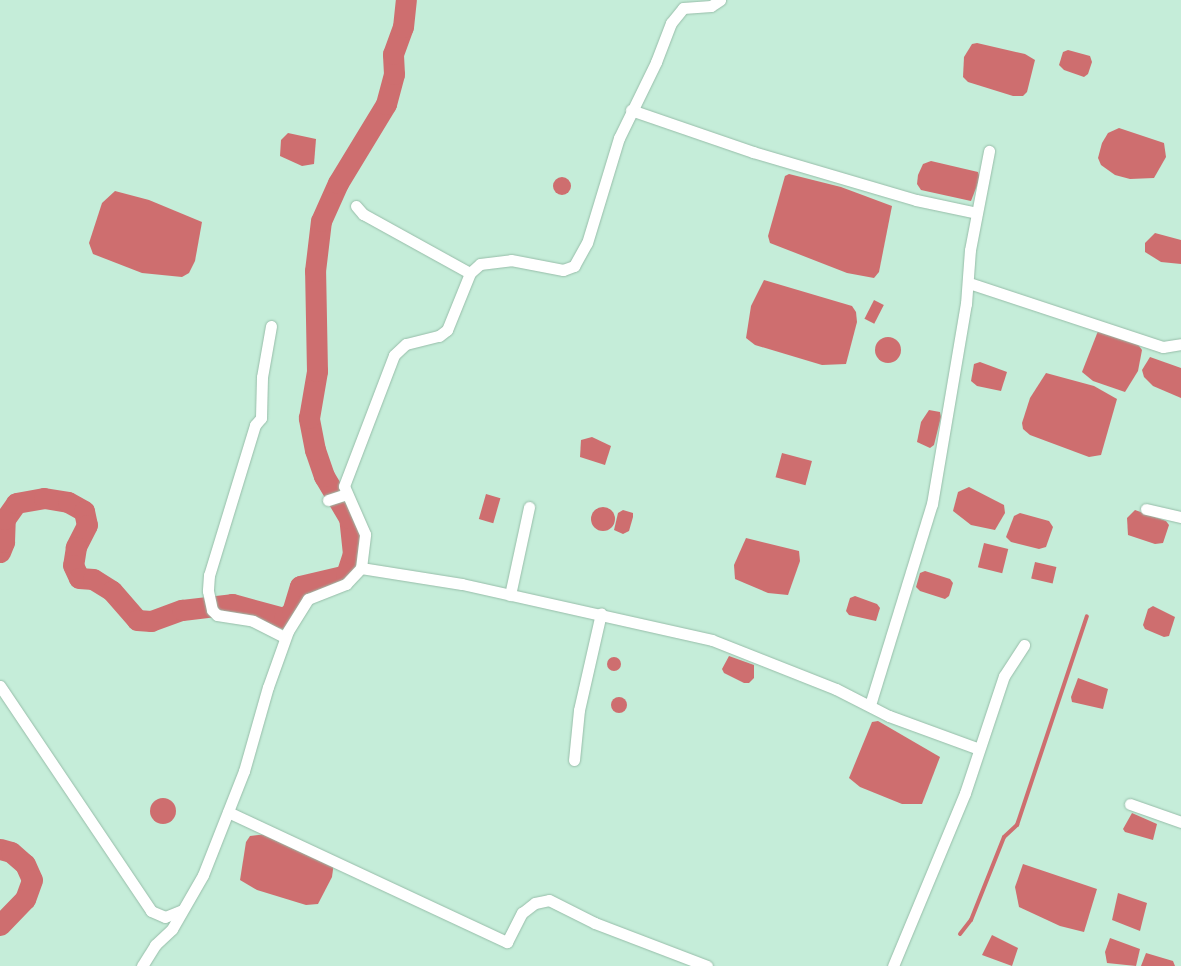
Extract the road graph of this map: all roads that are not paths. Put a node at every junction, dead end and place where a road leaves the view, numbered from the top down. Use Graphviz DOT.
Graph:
graph roads {
  1 [pos="720,0"];
  2 [pos="631,110"];
  3 [pos="989,151"];
  4 [pos="356,206"];
  5 [pos="976,213"];
  6 [pos="470,273"];
  7 [pos="969,283"];
  8 [pos="271,326"];
  9 [pos="1181,344"];
  10 [pos="344,494"];
  11 [pos="328,500"];
  12 [pos="529,507"];
  13 [pos="1146,509"];
  14 [pos="1181,517"];
  15 [pos="361,568"];
  16 [pos="510,595"];
  17 [pos="601,612"];
  18 [pos="285,637"];
  19 [pos="1024,645"];
  20 [pos="0,686"];
  21 [pos="870,705"];
  22 [pos="979,749"];
  23 [pos="574,760"];
  24 [pos="1130,804"];
  25 [pos="228,812"];
  26 [pos="1181,822"];
  27 [pos="182,910"];
  28 [pos="142,966"];
  29 [pos="707,966"];
  30 [pos="893,966"];
  1 -- 2 [label="street"];
  2 -- 5 [label="street"];
  2 -- 6 [label="street"];
  3 -- 5 [label="street"];
  4 -- 6 [label="street"];
  5 -- 7 [label="street"];
  6 -- 10 [label="street"];
  7 -- 9 [label="street"];
  7 -- 21 [label="street"];
  8 -- 18 [label="street"];
  10 -- 11 [label="street"];
  10 -- 15 [label="street"];
  12 -- 16 [label="street"];
  13 -- 14 [label="street"];
  15 -- 16 [label="street"];
  15 -- 18 [label="street"];
  16 -- 17 [label="street"];
  17 -- 21 [label="street"];
  17 -- 23 [label="street"];
  18 -- 25 [label="street"];
  19 -- 22 [label="street"];
  20 -- 27 [label="street"];
  21 -- 22 [label="street"];
  22 -- 30 [label="street"];
  24 -- 26 [label="street"];
  25 -- 27 [label="street"];
  25 -- 29 [label="street"];
  27 -- 28 [label="street"];
}
